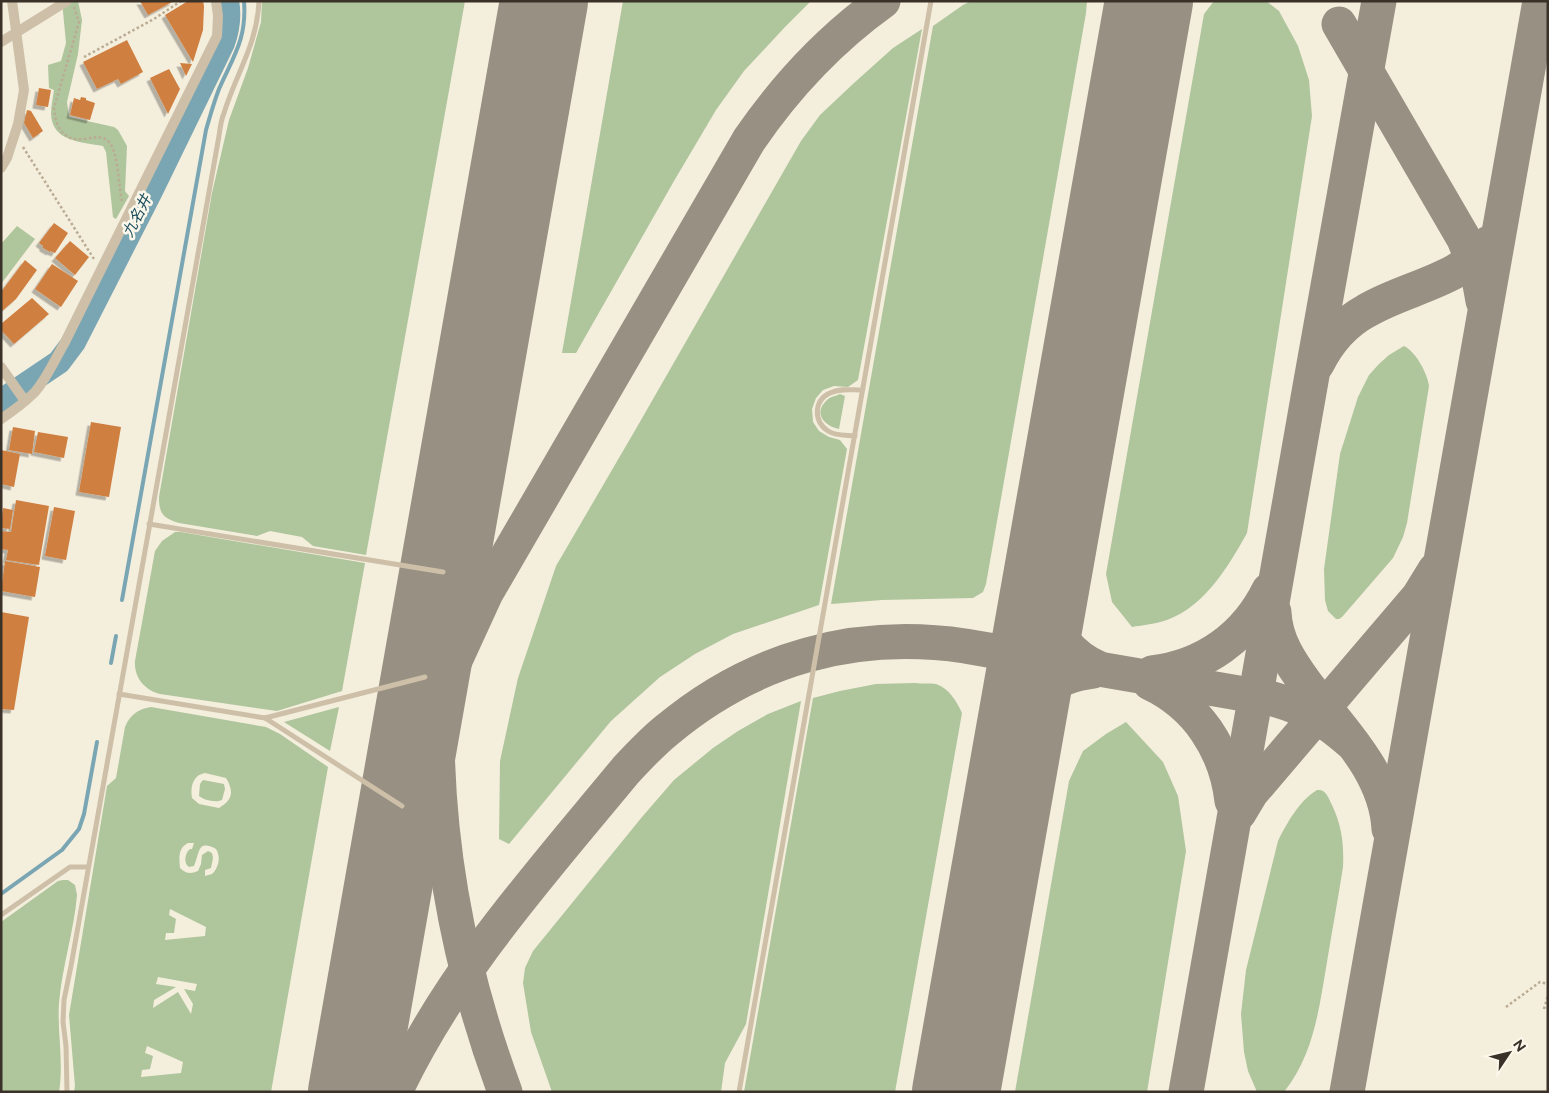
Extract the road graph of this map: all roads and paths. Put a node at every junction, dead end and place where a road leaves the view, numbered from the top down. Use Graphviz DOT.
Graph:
graph roads {
  1 [pos="12,1"];
  2 [pos="67,1"];
  3 [pos="72,1"];
  4 [pos="181,1"];
  5 [pos="216,1"];
  6 [pos="259,1"];
  7 [pos="932,1"];
  8 [pos="16,32"];
  9 [pos="1,42"];
  10 [pos="84,57"];
  11 [pos="14,133"];
  12 [pos="1,168"];
  13 [pos="126,220"];
  14 [pos="101,270"];
  15 [pos="1,367"];
  16 [pos="862,390"];
  17 [pos="25,401"];
  18 [pos="1,420"];
  19 [pos="855,436"];
  20 [pos="149,524"];
  21 [pos="443,572"];
  22 [pos="425,677"];
  23 [pos="119,694"];
  24 [pos="264,718"];
  25 [pos="402,806"];
  26 [pos="88,867"];
  27 [pos="1,916"];
  28 [pos="1548,984"];
  29 [pos="1548,995"];
  30 [pos="1506,1007"];
  31 [pos="1544,1008"];
  32 [pos="67,1092"];
  33 [pos="739,1092"];
  1 -- 8 [label="street"];
  2 -- 8 [label="street"];
  3 -- 13 [label="path"];
  4 -- 10 [label="path"];
  5 -- 13 [label="street"];
  6 -- 20 [label="lane"];
  7 -- 16 [label="lane"];
  8 -- 9 [label="street"];
  8 -- 11 [label="street"];
  11 -- 12 [label="street"];
  11 -- 14 [label="path"];
  13 -- 14 [label="street"];
  14 -- 17 [label="street"];
  15 -- 17 [label="street"];
  16 -- 19 [label="lane"];
  16 -- 19 [label="lane"];
  17 -- 18 [label="street"];
  19 -- 33 [label="lane"];
  20 -- 21 [label="lane"];
  20 -- 23 [label="lane"];
  22 -- 24 [label="lane"];
  23 -- 24 [label="lane"];
  23 -- 26 [label="lane"];
  24 -- 25 [label="lane"];
  26 -- 27 [label="lane"];
  26 -- 32 [label="lane"];
  28 -- 30 [label="path"];
  29 -- 31 [label="path"];
}
